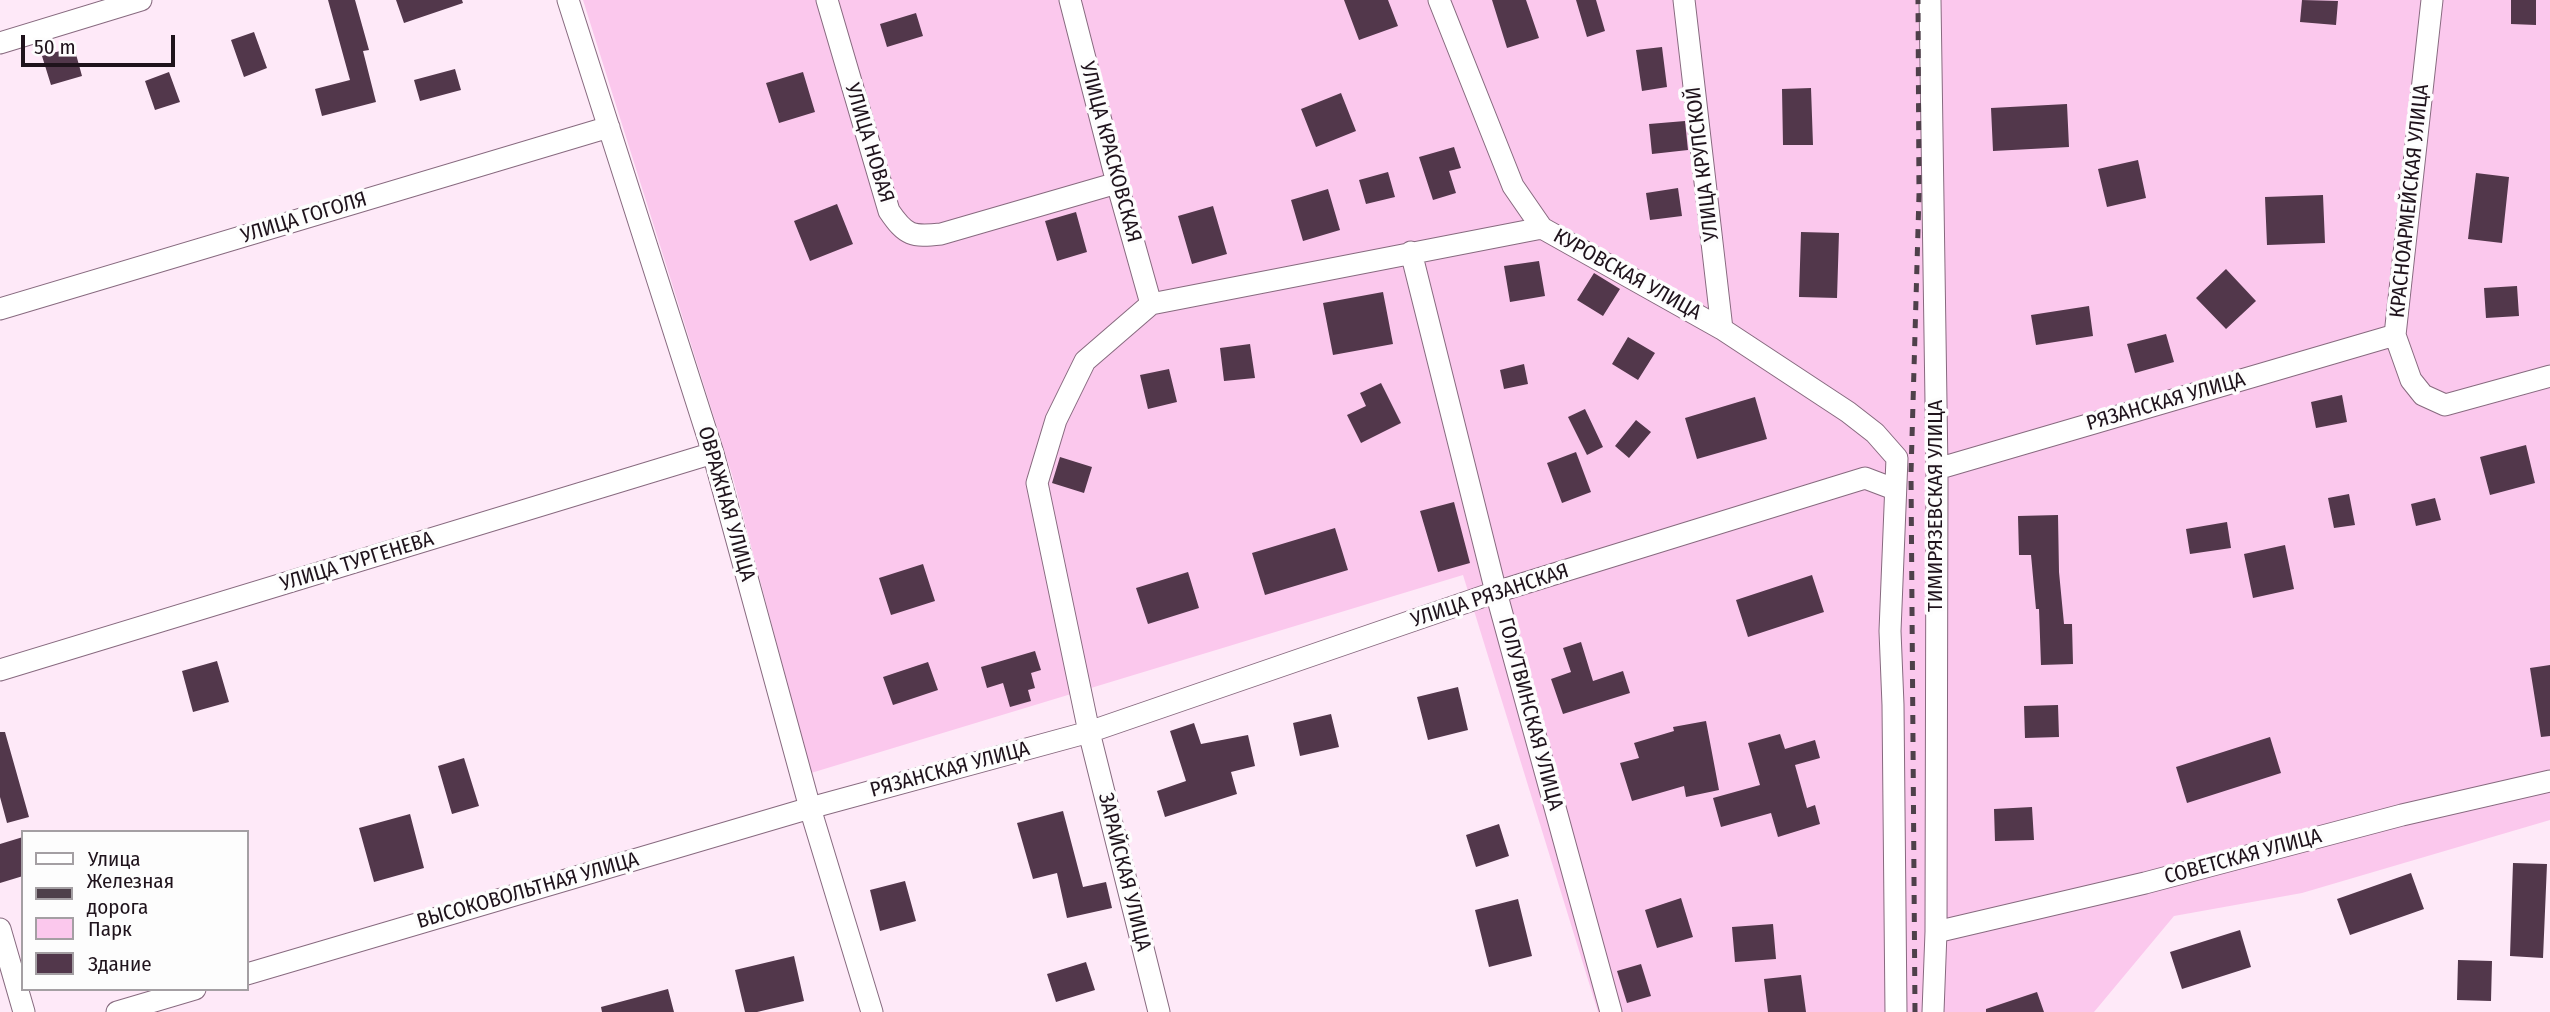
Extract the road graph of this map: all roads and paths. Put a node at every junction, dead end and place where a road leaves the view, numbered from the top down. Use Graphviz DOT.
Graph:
graph roads {
  1 [pos="141,0"];
  2 [pos="568,0"];
  3 [pos="827,0"];
  4 [pos="1070,0"];
  5 [pos="1439,0"];
  6 [pos="1684,0"];
  7 [pos="1930,0"];
  8 [pos="2432,0"];
  9 [pos="0,43"];
  10 [pos="609,127"];
  11 [pos="1117,183"];
  12 [pos="1542,228"];
  13 [pos="1411,252"];
  14 [pos="1151,304"];
  15 [pos="0,309"];
  16 [pos="1722,329"];
  17 [pos="2395,335"];
  18 [pos="2550,376"];
  19 [pos="713,453"];
  20 [pos="1937,469"];
  21 [pos="1894,489"];
  22 [pos="1496,592"];
  23 [pos="0,670"];
  24 [pos="1089,732"];
  25 [pos="2550,781"];
  26 [pos="810,808"];
  27 [pos="0,929"];
  28 [pos="1936,932"];
  29 [pos="248,974"];
  30 [pos="188,991"];
  31 [pos="24,1012"];
  32 [pos="117,1012"];
  33 [pos="872,1012"];
  34 [pos="1159,1012"];
  35 [pos="1611,1012"];
  36 [pos="1896,1012"];
  37 [pos="1933,1012"];
  1 -- 9 [label="street"];
  2 -- 10 [label="street, ОВРАЖНАЯ УЛИЦА"];
  3 -- 11 [label="street, УЛИЦА НОВАЯ"];
  4 -- 11 [label="street, УЛИЦА КРАСКОВСКАЯ"];
  5 -- 12 [label="street"];
  6 -- 16 [label="street, УЛИЦА КРУПСКОЙ"];
  7 -- 20 [label="street, ТИМИРЯЗЕВСКАЯ УЛИЦА"];
  8 -- 17 [label="street, КРАСНОАРМЕЙСКАЯ УЛИЦА"];
  10 -- 15 [label="street, УЛИЦА ГОГОЛЯ"];
  10 -- 19 [label="street, ОВРАЖНАЯ УЛИЦА"];
  11 -- 14 [label="street, УЛИЦА КРАСКОВСКАЯ"];
  12 -- 13 [label="street, КУРОВСКАЯ УЛИЦА"];
  12 -- 16 [label="street, КУРОВСКАЯ УЛИЦА"];
  13 -- 14 [label="street, КУРОВСКАЯ УЛИЦА"];
  13 -- 22 [label="street, ГОЛУТВИНСКАЯ УЛИЦА"];
  14 -- 24 [label="street, ЗАРАЙСКАЯ УЛИЦА"];
  16 -- 21 [label="street, КУРОВСКАЯ УЛИЦА"];
  17 -- 18 [label="street, КРАСНОАРМЕЙСКАЯ УЛИЦА"];
  17 -- 20 [label="street, РЯЗАНСКАЯ УЛИЦА"];
  19 -- 23 [label="street, УЛИЦА ТУРГЕНЕВА"];
  19 -- 26 [label="street, ОВРАЖНАЯ УЛИЦА"];
  20 -- 28 [label="street, ТИМИРЯЗЕВСКАЯ УЛИЦА"];
  21 -- 22 [label="street, УЛИЦА РЯЗАНСКАЯ"];
  21 -- 36 [label="street"];
  22 -- 24 [label="street, УЛИЦА РЯЗАНСКАЯ"];
  22 -- 35 [label="street, ГОЛУТВИНСКАЯ УЛИЦА"];
  24 -- 26 [label="street, РЯЗАНСКАЯ УЛИЦА"];
  24 -- 34 [label="street, ЗАРАЙСКАЯ УЛИЦА"];
  25 -- 28 [label="street, СОВЕТСКАЯ УЛИЦА"];
  26 -- 29 [label="street, ВЫСОКОВОЛЬТНАЯ УЛИЦА"];
  26 -- 33 [label="street, ОВРАЖНАЯ УЛИЦА"];
  27 -- 31 [label="street"];
  28 -- 37 [label="street, ТИМИРЯЗЕВСКАЯ УЛИЦА"];
  30 -- 32 [label="street"];
}
